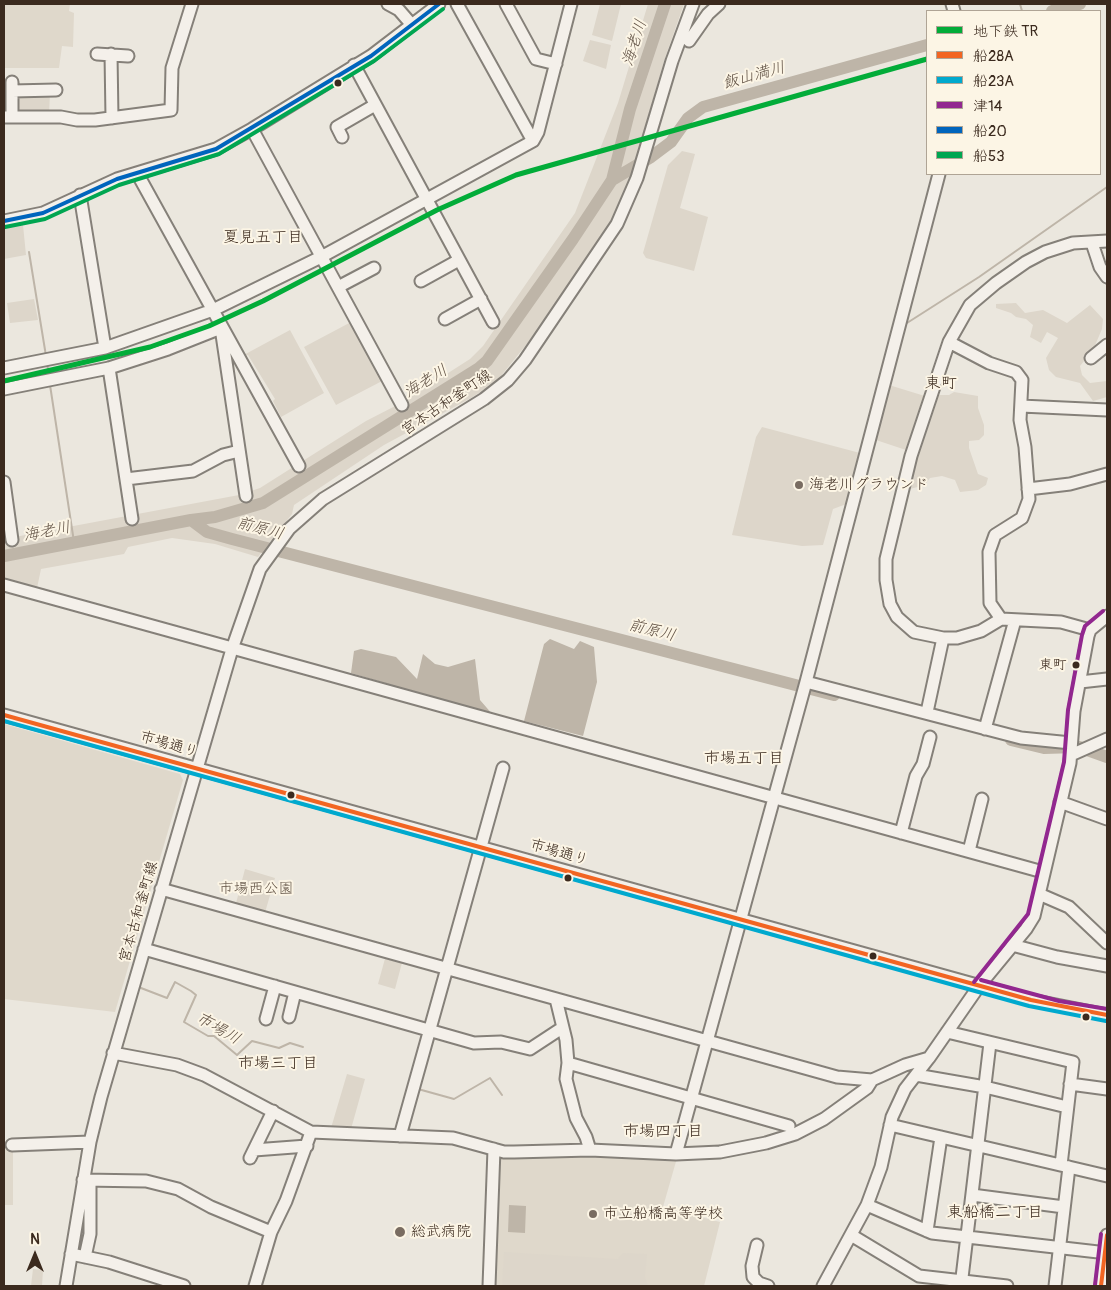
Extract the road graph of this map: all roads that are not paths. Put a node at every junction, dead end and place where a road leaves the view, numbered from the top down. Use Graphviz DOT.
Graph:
graph roads {
  1 [pos="192,4"];
  2 [pos="388,4"];
  3 [pos="438,4"];
  4 [pos="457,4"];
  5 [pos="506,4"];
  6 [pos="572,4"];
  7 [pos="693,4"];
  8 [pos="719,4"];
  9 [pos="412,25"];
  10 [pos="689,41"];
  11 [pos="96,54"];
  12 [pos="111,54"];
  13 [pos="128,56"];
  14 [pos="556,64"];
  15 [pos="354,65"];
  16 [pos="56,90"];
  17 [pos="375,105"];
  18 [pos="8,117"];
  19 [pos="112,118"];
  20 [pos="252,129"];
  21 [pos="342,136"];
  22 [pos="533,141"];
  23 [pos="137,173"];
  24 [pos="939,175"];
  25 [pos="80,195"];
  26 [pos="426,200"];
  27 [pos="4,221"];
  28 [pos="1107,241"];
  29 [pos="1092,243"];
  30 [pos="321,257"];
  31 [pos="459,260"];
  32 [pos="374,268"];
  33 [pos="1107,277"];
  34 [pos="421,281"];
  35 [pos="338,287"];
  36 [pos="481,299"];
  37 [pos="213,310"];
  38 [pos="445,319"];
  39 [pos="493,322"];
  40 [pos="221,328"];
  41 [pos="949,342"];
  42 [pos="1107,345"];
  43 [pos="105,348"];
  44 [pos="1091,358"];
  45 [pos="4,368"];
  46 [pos="109,368"];
  47 [pos="4,389"];
  48 [pos="402,405"];
  49 [pos="1021,406"];
  50 [pos="1107,410"];
  51 [pos="239,450"];
  52 [pos="299,466"];
  53 [pos="1107,474"];
  54 [pos="126,479"];
  55 [pos="4,482"];
  56 [pos="1028,488"];
  57 [pos="246,496"];
  58 [pos="132,519"];
  59 [pos="12,540"];
  60 [pos="4,585"];
  61 [pos="1107,616"];
  62 [pos="1001,619"];
  63 [pos="1015,620"];
  64 [pos="1090,630"];
  65 [pos="943,638"];
  66 [pos="232,649"];
  67 [pos="1107,679"];
  68 [pos="1080,682"];
  69 [pos="805,686"];
  70 [pos="927,712"];
  71 [pos="4,715"];
  72 [pos="985,729"];
  73 [pos="930,736"];
  74 [pos="1107,739"];
  75 [pos="1071,749"];
  76 [pos="503,768"];
  77 [pos="196,769"];
  78 [pos="773,798"];
  79 [pos="982,799"];
  80 [pos="1060,802"];
  81 [pos="1107,819"];
  82 [pos="901,833"];
  83 [pos="480,847"];
  84 [pos="969,852"];
  85 [pos="1043,872"];
  86 [pos="161,890"];
  87 [pos="1038,894"];
  88 [pos="740,919"];
  89 [pos="1107,943"];
  90 [pos="1012,945"];
  91 [pos="144,949"];
  92 [pos="1107,966"];
  93 [pos="446,970"];
  94 [pos="275,986"];
  95 [pos="978,986"];
  96 [pos="295,992"];
  97 [pos="556,999"];
  98 [pos="1107,1015"];
  99 [pos="289,1017"];
  100 [pos="266,1019"];
  101 [pos="562,1028"];
  102 [pos="430,1029"];
  103 [pos="947,1032"];
  104 [pos="707,1041"];
  105 [pos="990,1043"];
  106 [pos="114,1053"];
  107 [pos="929,1058"];
  108 [pos="568,1064"];
  109 [pos="916,1074"];
  110 [pos="872,1080"];
  111 [pos="1070,1084"];
  112 [pos="985,1087"];
  113 [pos="1107,1089"];
  114 [pos="690,1100"];
  115 [pos="1067,1107"];
  116 [pos="273,1111"];
  117 [pos="890,1125"];
  118 [pos="788,1126"];
  119 [pos="311,1132"];
  120 [pos="400,1136"];
  121 [pos="941,1137"];
  122 [pos="90,1142"];
  123 [pos="12,1145"];
  124 [pos="307,1146"];
  125 [pos="978,1146"];
  126 [pos="494,1149"];
  127 [pos="590,1150"];
  128 [pos="676,1154"];
  129 [pos="1065,1166"];
  130 [pos="1107,1176"];
  131 [pos="87,1180"];
  132 [pos="972,1195"];
  133 [pos="867,1205"];
  134 [pos="1064,1206"];
  135 [pos="271,1232"];
  136 [pos="927,1232"];
  137 [pos="851,1235"];
  138 [pos="1107,1235"];
  139 [pos="966,1236"];
  140 [pos="757,1245"];
  141 [pos="1060,1247"];
  142 [pos="1106,1252"];
  143 [pos="71,1254"];
  144 [pos="86,1257"];
  145 [pos="919,1281"];
  146 [pos="961,1283"];
  147 [pos="66,1286"];
  148 [pos="184,1286"];
  149 [pos="255,1286"];
  150 [pos="489,1286"];
  151 [pos="768,1286"];
  152 [pos="823,1286"];
  153 [pos="1007,1286"];
  154 [pos="1055,1286"];
  155 [pos="1101,1286"];
  1 -- 19 [label="street"];
  2 -- 9 [label="street"];
  3 -- 9 [label="street"];
  4 -- 22 [label="street"];
  5 -- 14 [label="street"];
  6 -- 14 [label="street"];
  7 -- 66 [label="street, 宮本古和釜町線"];
  8 -- 10 [label="street"];
  9 -- 15 [label="street"];
  11 -- 12 [label="street"];
  12 -- 13 [label="street"];
  12 -- 19 [label="street"];
  14 -- 22 [label="street"];
  15 -- 17 [label="street"];
  15 -- 20 [label="street"];
  16 -- 18 [label="street"];
  17 -- 21 [label="street"];
  17 -- 26 [label="street"];
  18 -- 19 [label="street"];
  20 -- 23 [label="street"];
  20 -- 30 [label="street"];
  22 -- 26 [label="street"];
  23 -- 25 [label="street"];
  23 -- 37 [label="street"];
  24 -- 69 [label="street"];
  25 -- 27 [label="street"];
  25 -- 43 [label="street"];
  26 -- 30 [label="street"];
  26 -- 31 [label="street"];
  28 -- 29 [label="street"];
  29 -- 33 [label="street"];
  29 -- 41 [label="street"];
  30 -- 35 [label="street"];
  30 -- 37 [label="street"];
  31 -- 34 [label="street"];
  31 -- 36 [label="street"];
  32 -- 35 [label="street"];
  35 -- 48 [label="street"];
  36 -- 38 [label="street"];
  36 -- 39 [label="street"];
  37 -- 40 [label="street"];
  37 -- 43 [label="street"];
  40 -- 46 [label="street"];
  40 -- 51 [label="street"];
  40 -- 52 [label="street"];
  41 -- 49 [label="street"];
  41 -- 65 [label="street"];
  42 -- 44 [label="street"];
  43 -- 45 [label="street"];
  46 -- 47 [label="street"];
  46 -- 54 [label="street"];
  49 -- 50 [label="street"];
  49 -- 56 [label="street"];
  51 -- 54 [label="street"];
  51 -- 57 [label="street"];
  53 -- 56 [label="street"];
  54 -- 58 [label="street"];
  55 -- 59 [label="street"];
  56 -- 62 [label="street"];
  60 -- 66 [label="street"];
  61 -- 64 [label="street"];
  62 -- 63 [label="street"];
  62 -- 65 [label="street"];
  63 -- 64 [label="street"];
  63 -- 72 [label="street"];
  64 -- 68 [label="street"];
  65 -- 70 [label="street"];
  66 -- 77 [label="street, 宮本古和釜町線"];
  66 -- 78 [label="street"];
  67 -- 68 [label="street"];
  68 -- 75 [label="street"];
  69 -- 70 [label="street"];
  69 -- 78 [label="street"];
  70 -- 72 [label="street"];
  71 -- 77 [label="street, 市場通り"];
  72 -- 75 [label="street"];
  73 -- 82 [label="street"];
  74 -- 75 [label="street"];
  75 -- 80 [label="street"];
  76 -- 83 [label="street"];
  77 -- 83 [label="street, 市場通り"];
  77 -- 86 [label="street, 宮本古和釜町線"];
  78 -- 82 [label="street"];
  78 -- 88 [label="street"];
  79 -- 84 [label="street"];
  80 -- 81 [label="street"];
  80 -- 85 [label="street"];
  82 -- 84 [label="street"];
  83 -- 88 [label="street, 市場通り"];
  83 -- 93 [label="street"];
  84 -- 85 [label="street"];
  85 -- 87 [label="street"];
  86 -- 91 [label="street, 宮本古和釜町線"];
  86 -- 93 [label="street"];
  87 -- 89 [label="street"];
  87 -- 90 [label="street"];
  88 -- 95 [label="street, 市場通り"];
  88 -- 104 [label="street"];
  90 -- 92 [label="street"];
  90 -- 95 [label="street"];
  91 -- 94 [label="street"];
  91 -- 106 [label="street, 宮本古和釜町線"];
  93 -- 97 [label="street"];
  93 -- 102 [label="street"];
  94 -- 96 [label="street"];
  94 -- 100 [label="street"];
  95 -- 98 [label="street, 市場通り"];
  95 -- 103 [label="street"];
  96 -- 99 [label="street"];
  96 -- 102 [label="street"];
  97 -- 101 [label="street"];
  97 -- 104 [label="street"];
  101 -- 102 [label="street"];
  101 -- 108 [label="street"];
  102 -- 120 [label="street"];
  103 -- 105 [label="street"];
  103 -- 107 [label="street"];
  104 -- 110 [label="street"];
  104 -- 114 [label="street"];
  105 -- 111 [label="street"];
  105 -- 112 [label="street"];
  106 -- 116 [label="street"];
  106 -- 122 [label="street, 宮本古和釜町線"];
  107 -- 109 [label="street"];
  107 -- 110 [label="street"];
  108 -- 114 [label="street"];
  108 -- 127 [label="street"];
  109 -- 112 [label="street"];
  109 -- 117 [label="street"];
  110 -- 128 [label="street"];
  111 -- 113 [label="street"];
  111 -- 115 [label="street"];
  112 -- 115 [label="street"];
  112 -- 125 [label="street"];
  114 -- 118 [label="street"];
  114 -- 128 [label="street"];
  115 -- 129 [label="street"];
  116 -- 119 [label="street"];
  116 -- 124 [label="street"];
  117 -- 121 [label="street"];
  117 -- 133 [label="street"];
  119 -- 120 [label="street"];
  119 -- 124 [label="street"];
  120 -- 126 [label="street"];
  121 -- 125 [label="street"];
  121 -- 136 [label="street"];
  122 -- 123 [label="street"];
  122 -- 131 [label="street, 宮本古和釜町線"];
  124 -- 135 [label="street"];
  125 -- 129 [label="street"];
  125 -- 132 [label="street"];
  126 -- 127 [label="street"];
  126 -- 150 [label="street"];
  127 -- 128 [label="street"];
  129 -- 130 [label="street"];
  129 -- 134 [label="street"];
  131 -- 135 [label="street"];
  131 -- 143 [label="street, 宮本古和釜町線"];
  131 -- 144 [label="street"];
  132 -- 134 [label="street"];
  132 -- 139 [label="street"];
  133 -- 136 [label="street"];
  133 -- 137 [label="street"];
  134 -- 141 [label="street"];
  135 -- 149 [label="street"];
  136 -- 139 [label="street"];
  137 -- 145 [label="street"];
  137 -- 152 [label="street"];
  138 -- 142 [label="street"];
  139 -- 141 [label="street"];
  139 -- 146 [label="street"];
  140 -- 151 [label="street"];
  141 -- 142 [label="street"];
  141 -- 154 [label="street"];
  142 -- 155 [label="street"];
  143 -- 144 [label="street"];
  143 -- 147 [label="street, 宮本古和釜町線"];
  144 -- 148 [label="street"];
  145 -- 146 [label="street"];
  146 -- 153 [label="street"];
}
